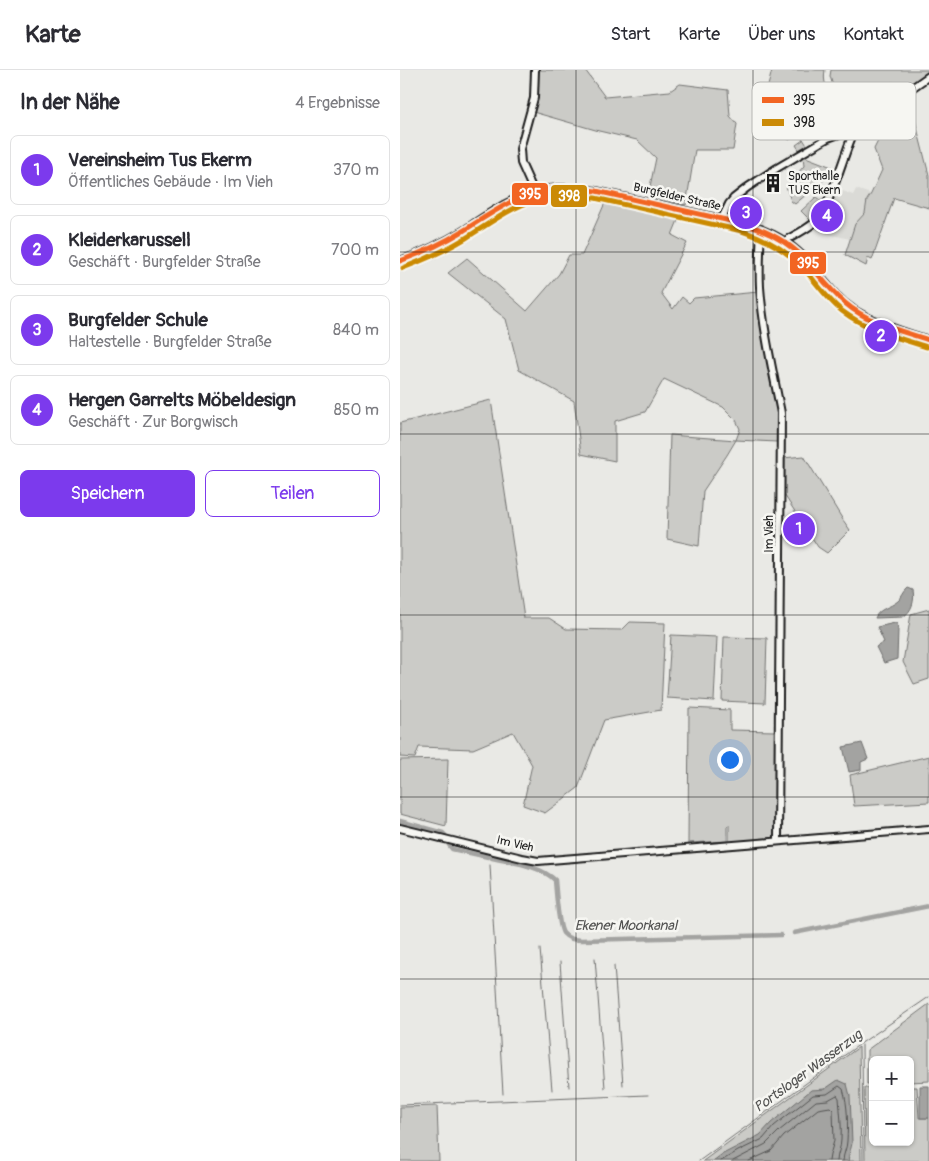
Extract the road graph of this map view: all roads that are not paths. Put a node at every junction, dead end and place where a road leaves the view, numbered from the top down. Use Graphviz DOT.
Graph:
graph roads {
  1 [pos="535,70"];
  2 [pos="929,76"];
  3 [pos="916,85"];
  4 [pos="825,140"];
  5 [pos="851,140"];
  6 [pos="534,192"];
  7 [pos="723,219"];
  8 [pos="761,229"];
  9 [pos="786,242"];
  10 [pos="400,261"];
  11 [pos="929,340"];
  12 [pos="400,828"];
  13 [pos="929,828"];
  14 [pos="778,841"];
  1 -- 6 [label="street"];
  2 -- 3 [label="street"];
  4 -- 7 [label="street"];
  5 -- 9 [label="street"];
  6 -- 7 [label="street, Burgfelder Straße"];
  6 -- 10 [label="street, Burgfelder Straße"];
  7 -- 8 [label="street, Burgfelder Straße"];
  8 -- 9 [label="street, Burgfelder Straße"];
  8 -- 14 [label="street, Im Vieh"];
  9 -- 11 [label="street, Burgfelder Straße"];
  12 -- 14 [label="street, Im Vieh"];
  13 -- 14 [label="street, Im Vieh"];
}
